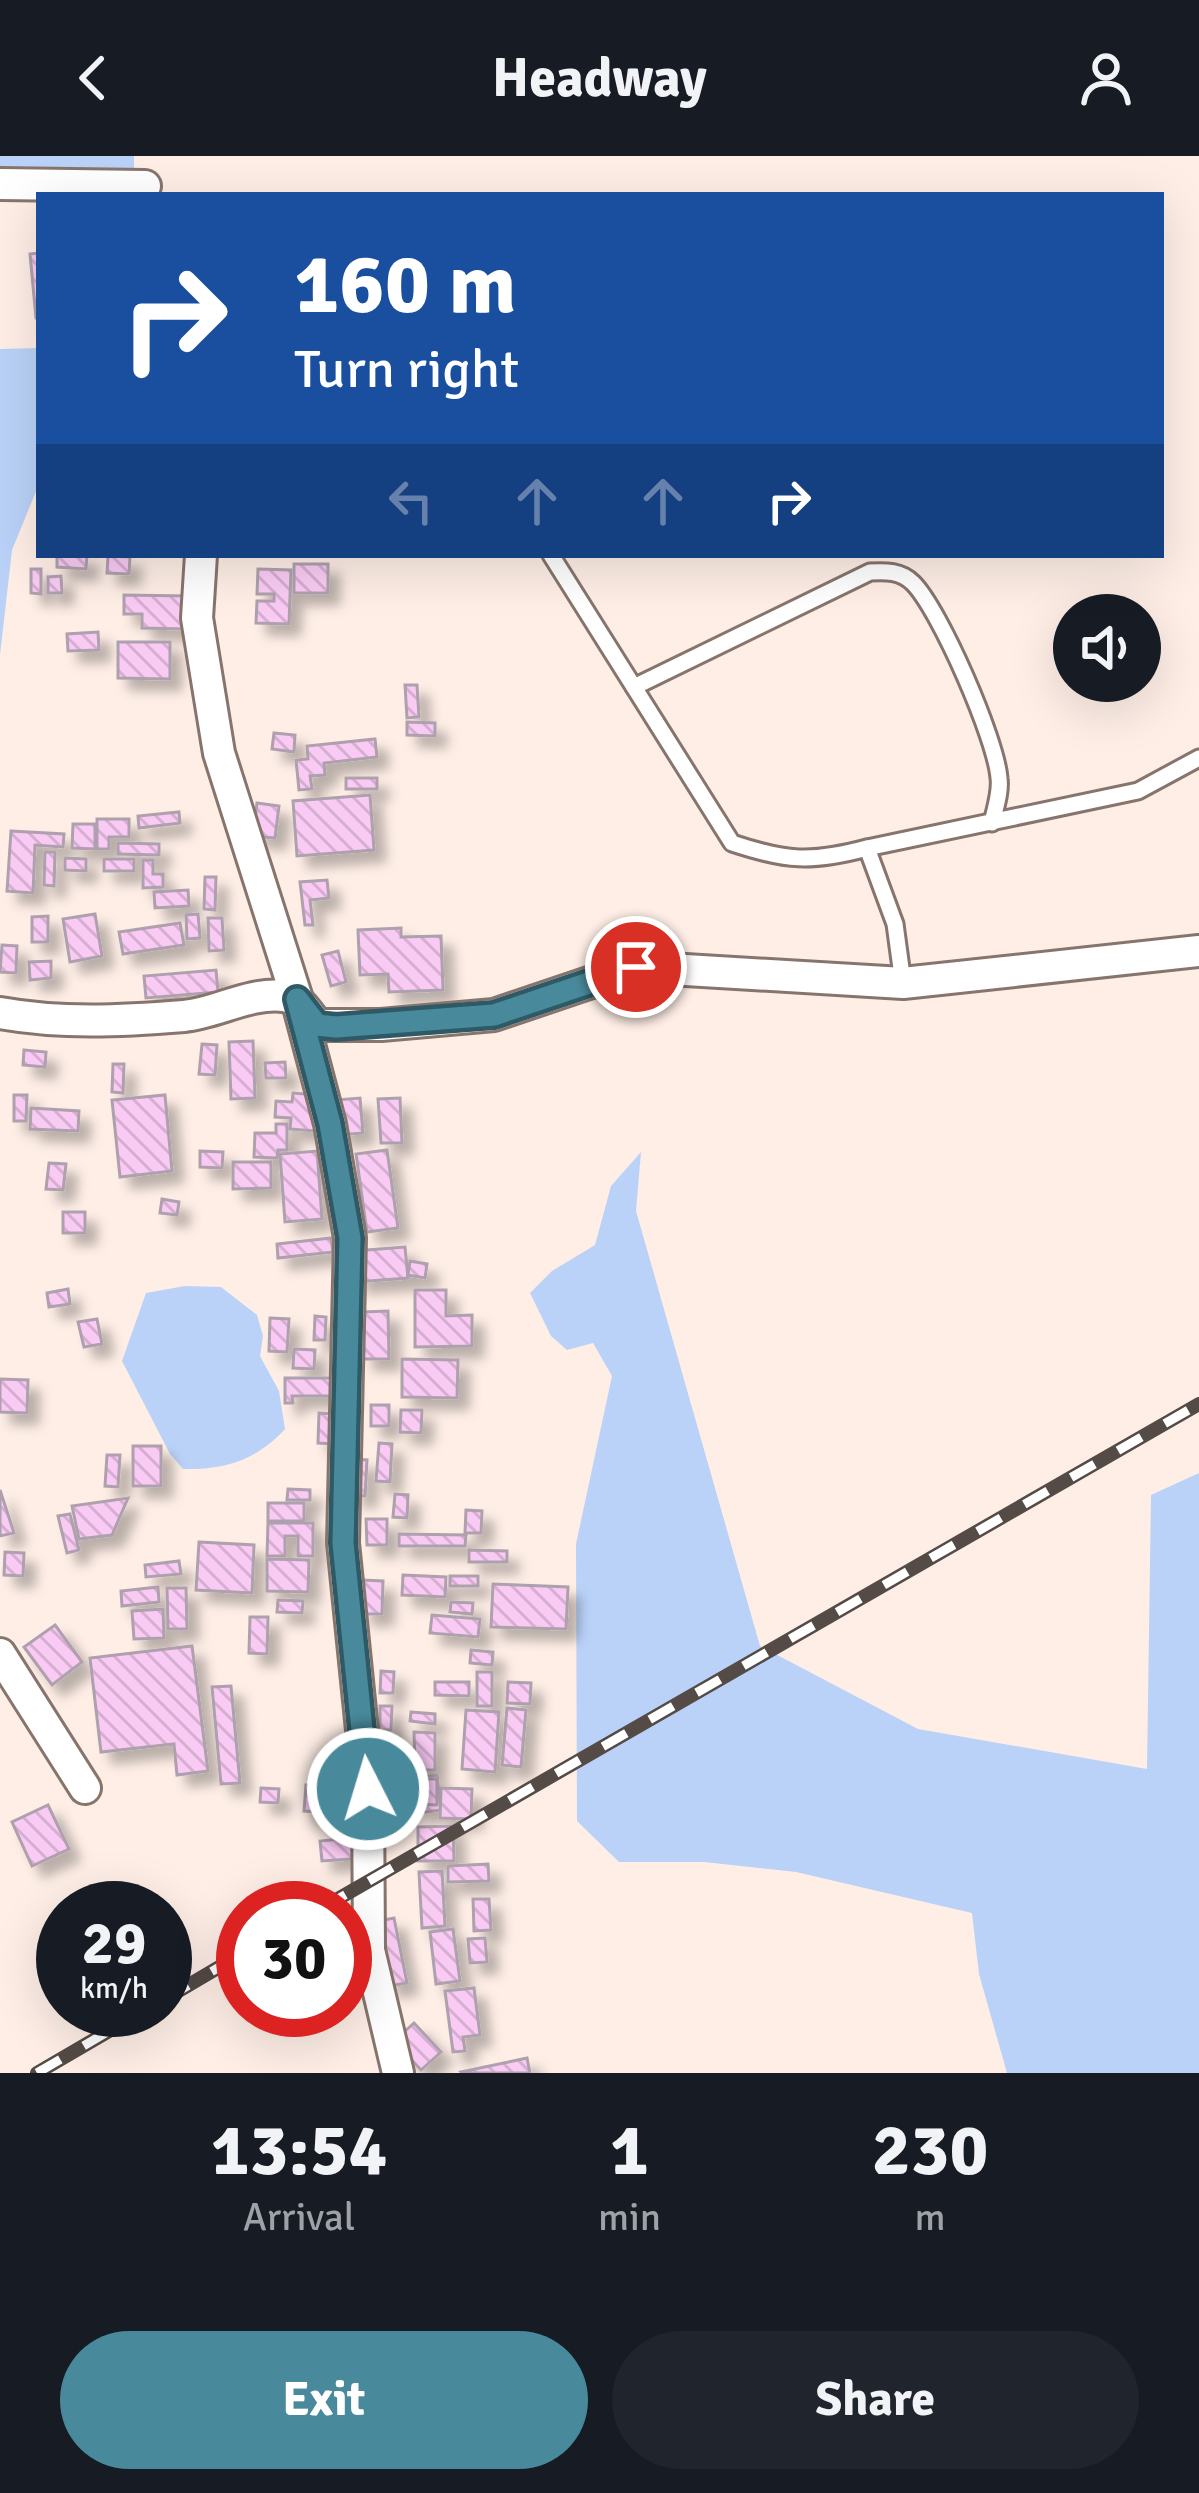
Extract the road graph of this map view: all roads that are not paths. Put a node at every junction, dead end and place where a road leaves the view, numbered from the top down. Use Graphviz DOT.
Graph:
graph roads {
  1 [pos="145,179"];
  2 [pos="0,184"];
  3 [pos="201,558"];
  4 [pos="553,558"];
  5 [pos="634,687"];
  6 [pos="1199,758"];
  7 [pos="992,823"];
  8 [pos="867,848"];
  9 [pos="1199,951"];
  10 [pos="903,983"];
  11 [pos="297,999"];
  12 [pos="0,1013"];
  13 [pos="0,1654"];
  14 [pos="85,1788"];
  15 [pos="398,2073"];
  1 -- 2 [label="street"];
  3 -- 11 [label="street"];
  4 -- 5 [label="lane"];
  5 -- 7 [label="lane"];
  5 -- 8 [label="lane"];
  6 -- 7 [label="lane"];
  7 -- 8 [label="lane"];
  8 -- 10 [label="lane"];
  9 -- 10 [label="street"];
  10 -- 11 [label="street"];
  11 -- 12 [label="street"];
  11 -- 15 [label="street"];
  13 -- 14 [label="street"];
}
